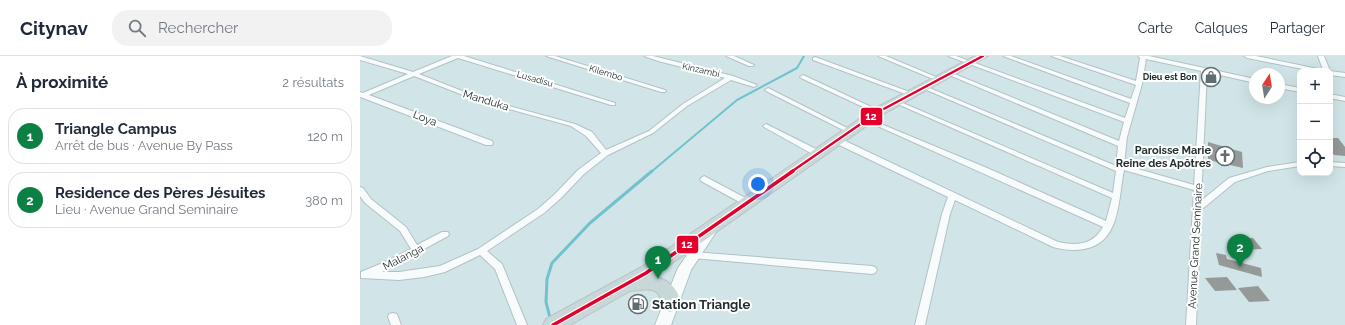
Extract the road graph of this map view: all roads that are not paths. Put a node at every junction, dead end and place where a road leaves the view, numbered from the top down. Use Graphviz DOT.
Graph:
graph roads {
  1 [pos="457,56"];
  2 [pos="549,56"];
  3 [pos="647,56"];
  4 [pos="729,56"];
  5 [pos="880,56"];
  6 [pos="951,56"];
  7 [pos="1006,56"];
  8 [pos="1054,56"];
  9 [pos="1142,56"];
  10 [pos="1247,56"];
  11 [pos="1322,56"];
  12 [pos="360,58"];
  13 [pos="815,59"];
  14 [pos="977,60"];
  15 [pos="751,65"];
  16 [pos="1307,68"];
  17 [pos="1326,68"];
  18 [pos="1204,70"];
  19 [pos="1333,73"];
  20 [pos="413,74"];
  21 [pos="1345,75"];
  22 [pos="731,77"];
  23 [pos="803,77"];
  24 [pos="945,77"];
  25 [pos="1249,80"];
  26 [pos="1139,84"];
  27 [pos="754,85"];
  28 [pos="1285,87"];
  29 [pos="1297,89"];
  30 [pos="768,90"];
  31 [pos="663,91"];
  32 [pos="919,91"];
  33 [pos="361,95"];
  34 [pos="1333,97"];
  35 [pos="1345,99"];
  36 [pos="896,102"];
  37 [pos="1133,102"];
  38 [pos="613,104"];
  39 [pos="872,116"];
  40 [pos="1128,122"];
  41 [pos="766,126"];
  42 [pos="851,132"];
  43 [pos="838,141"];
  44 [pos="489,143"];
  45 [pos="1122,145"];
  46 [pos="605,153"];
  47 [pos="819,154"];
  48 [pos="1297,164"];
  49 [pos="1333,164"];
  50 [pos="1345,165"];
  51 [pos="1121,168"];
  52 [pos="704,179"];
  53 [pos="1197,188"];
  54 [pos="360,190"];
  55 [pos="953,195"];
  56 [pos="1116,197"];
  57 [pos="748,203"];
  58 [pos="1196,210"];
  59 [pos="1108,226"];
  60 [pos="714,227"];
  61 [pos="445,234"];
  62 [pos="416,250"];
  63 [pos="481,251"];
  64 [pos="693,255"];
  65 [pos="872,270"];
  66 [pos="362,276"];
  67 [pos="619,288"];
  68 [pos="670,304"];
  69 [pos="522,325"];
  70 [pos="552,325"];
  71 [pos="663,325"];
  72 [pos="920,325"];
  73 [pos="1191,325"];
  1 -- 20 [label="street"];
  1 -- 38 [label="street, Lusadisu"];
  2 -- 31 [label="street, Kilembo"];
  3 -- 22 [label="street, Kinzambi"];
  4 -- 15 [label="street"];
  5 -- 24 [label="street"];
  6 -- 14 [label="street"];
  7 -- 37 [label="street"];
  8 -- 26 [label="street"];
  9 -- 18 [label="street"];
  9 -- 26 [label="street"];
  10 -- 16 [label="street"];
  11 -- 17 [label="street"];
  12 -- 20 [label="street, Manduka"];
  13 -- 32 [label="street"];
  14 -- 24 [label="highway"];
  14 -- 40 [label="street"];
  18 -- 25 [label="street"];
  18 -- 53 [label="street, Avenue Grand Seminaire"];
  19 -- 21 [label="street"];
  20 -- 33 [label="street"];
  20 -- 46 [label="street, Manduka"];
  22 -- 27 [label="street, Kinzambi"];
  22 -- 46 [label="street"];
  23 -- 39 [label="street"];
  24 -- 32 [label="highway"];
  24 -- 45 [label="street"];
  26 -- 37 [label="street"];
  28 -- 29 [label="street"];
  30 -- 42 [label="street"];
  32 -- 36 [label="highway"];
  32 -- 51 [label="street"];
  33 -- 44 [label="street, Loya"];
  34 -- 35 [label="street"];
  36 -- 39 [label="highway"];
  36 -- 56 [label="street"];
  37 -- 40 [label="street"];
  39 -- 42 [label="highway"];
  39 -- 59 [label="street"];
  40 -- 45 [label="street"];
  41 -- 47 [label="street"];
  42 -- 43 [label="highway"];
  43 -- 47 [label="highway"];
  43 -- 55 [label="street"];
  45 -- 51 [label="street"];
  46 -- 63 [label="street"];
  47 -- 57 [label="highway"];
  48 -- 58 [label="street"];
  49 -- 50 [label="street"];
  51 -- 53 [label="street"];
  51 -- 56 [label="street"];
  52 -- 57 [label="street"];
  53 -- 58 [label="street, Avenue Grand Seminaire"];
  54 -- 62 [label="street"];
  55 -- 59 [label="street"];
  55 -- 72 [label="street"];
  56 -- 59 [label="street"];
  57 -- 60 [label="highway"];
  58 -- 73 [label="street, Avenue Grand Seminaire"];
  60 -- 64 [label="street"];
  60 -- 67 [label="highway"];
  61 -- 62 [label="street, Malanga"];
  62 -- 66 [label="street, Malanga"];
  63 -- 66 [label="street"];
  63 -- 69 [label="street"];
  64 -- 65 [label="street"];
  64 -- 68 [label="street"];
  67 -- 68 [label="highway"];
  67 -- 70 [label="highway"];
  68 -- 71 [label="street"];
}
